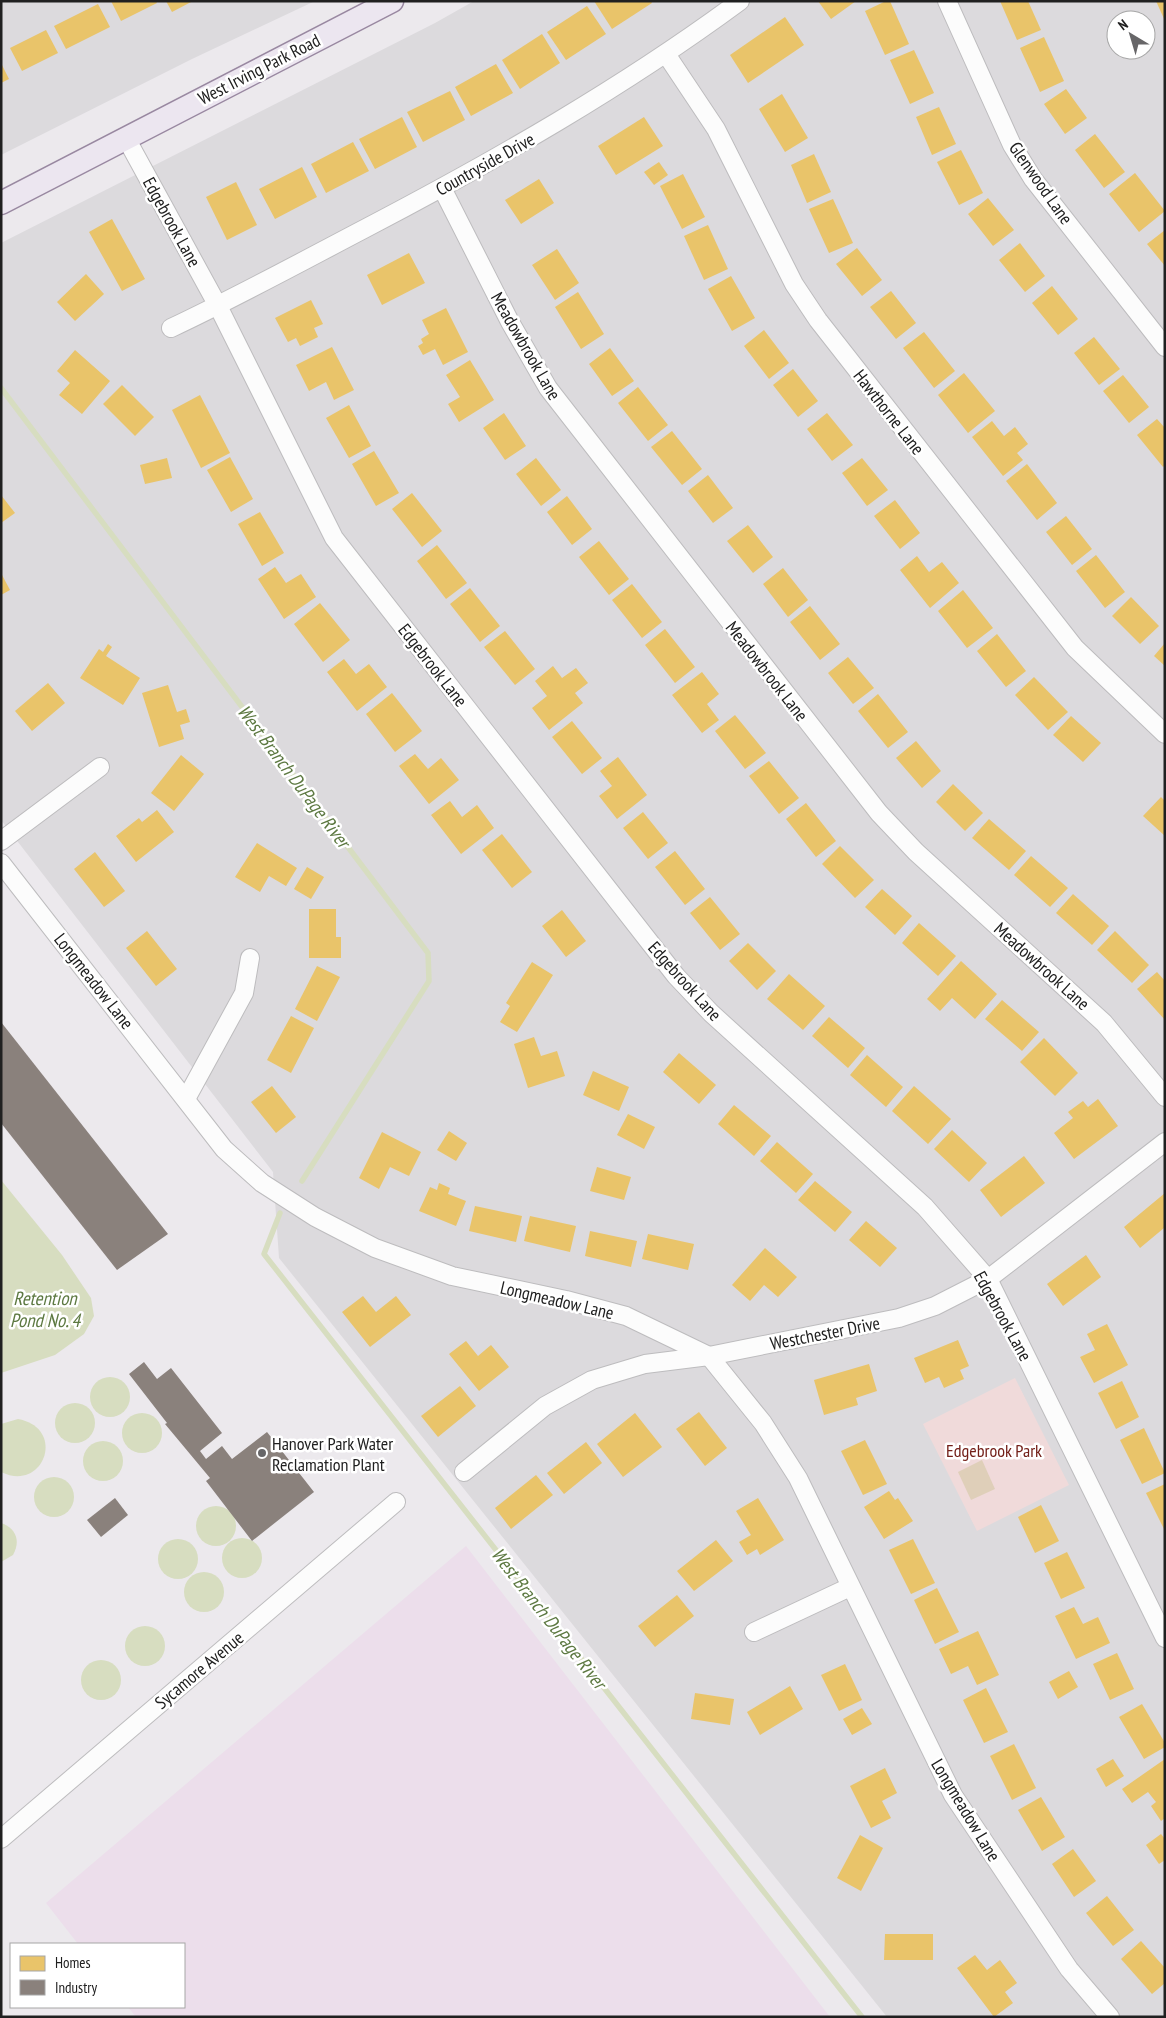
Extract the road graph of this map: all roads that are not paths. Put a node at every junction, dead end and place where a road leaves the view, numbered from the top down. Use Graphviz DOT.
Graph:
graph roads {
  1 [pos="392,1"];
  2 [pos="740,1"];
  3 [pos="947,1"];
  4 [pos="666,54"];
  5 [pos="126,138"];
  6 [pos="442,188"];
  7 [pos="1,203"];
  8 [pos="218,306"];
  9 [pos="171,328"];
  10 [pos="1165,347"];
  11 [pos="1165,734"];
  12 [pos="100,767"];
  13 [pos="1,841"];
  14 [pos="1,863"];
  15 [pos="250,958"];
  16 [pos="1165,1097"];
  17 [pos="186,1099"];
  18 [pos="1165,1142"];
  19 [pos="988,1279"];
  20 [pos="709,1356"];
  21 [pos="464,1472"];
  22 [pos="396,1502"];
  23 [pos="850,1586"];
  24 [pos="754,1632"];
  25 [pos="1165,1638"];
  26 [pos="1,1839"];
  27 [pos="1110,2017"];
  1 -- 5 [label="main road, West Irving Park Road"];
  2 -- 4 [label="street, Countryside Drive"];
  3 -- 10 [label="street, Glenwood Lane"];
  4 -- 6 [label="street, Countryside Drive"];
  4 -- 11 [label="street, Hawthorne Lane"];
  5 -- 7 [label="main road, West Irving Park Road"];
  5 -- 8 [label="street, Edgebrook Lane"];
  6 -- 8 [label="street, Countryside Drive"];
  6 -- 16 [label="street, Meadowbrook Lane"];
  8 -- 9 [label="street"];
  8 -- 19 [label="street, Edgebrook Lane"];
  12 -- 13 [label="street"];
  14 -- 17 [label="street, Longmeadow Lane"];
  15 -- 17 [label="street"];
  17 -- 20 [label="street, Longmeadow Lane"];
  18 -- 19 [label="street, Westchester Drive"];
  19 -- 20 [label="street, Westchester Drive"];
  19 -- 25 [label="street, Edgebrook Lane"];
  20 -- 21 [label="street, Westchester Drive"];
  20 -- 23 [label="street, Longmeadow Lane"];
  22 -- 26 [label="street, Sycamore Avenue"];
  23 -- 24 [label="street"];
  23 -- 27 [label="street, Longmeadow Lane"];
}
